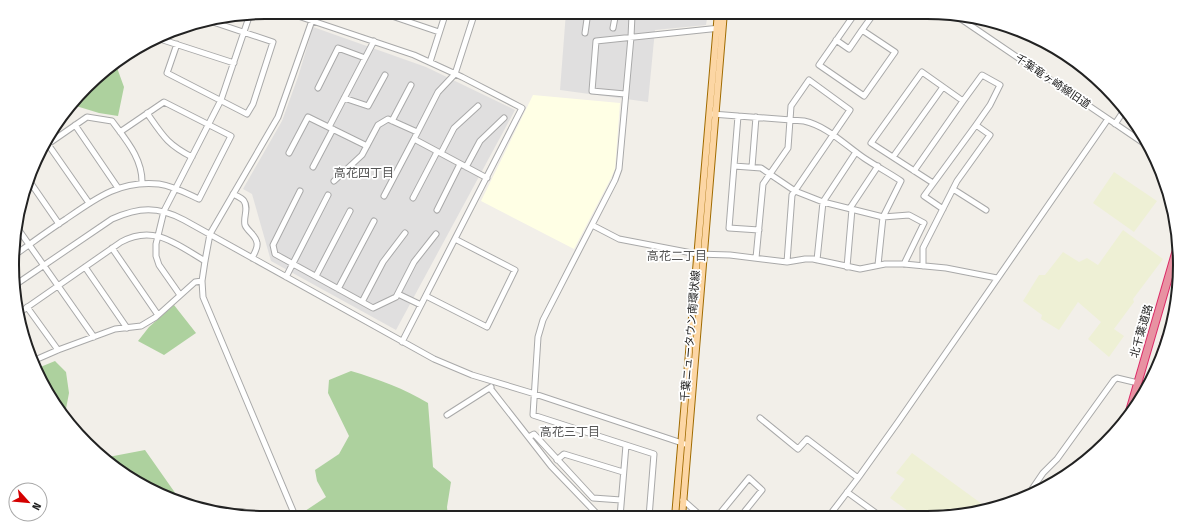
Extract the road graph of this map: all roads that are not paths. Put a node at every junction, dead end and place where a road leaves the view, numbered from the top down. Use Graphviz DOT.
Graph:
graph roads {
  1 [pos="306,19"];
  2 [pos="401,19"];
  3 [pos="444,19"];
  4 [pos="472,19"];
  5 [pos="587,19"];
  6 [pos="615,19"];
  7 [pos="632,19"];
  8 [pos="719,19"];
  9 [pos="722,19"];
  10 [pos="851,19"];
  11 [pos="870,19"];
  12 [pos="248,20"];
  13 [pos="312,21"];
  14 [pos="966,22"];
  15 [pos="218,24"];
  16 [pos="613,28"];
  17 [pos="720,28"];
  18 [pos="862,30"];
  19 [pos="244,32"];
  20 [pos="439,32"];
  21 [pos="585,33"];
  22 [pos="631,37"];
  23 [pos="165,40"];
  24 [pos="836,40"];
  25 [pos="374,41"];
  26 [pos="177,44"];
  27 [pos="365,58"];
  28 [pos="430,62"];
  29 [pos="234,63"];
  30 [pos="455,74"];
  31 [pos="385,75"];
  32 [pos="411,85"];
  33 [pos="943,87"];
  34 [pos="318,88"];
  35 [pos="626,94"];
  36 [pos="344,98"];
  37 [pos="221,100"];
  38 [pos="963,101"];
  39 [pos="478,106"];
  40 [pos="147,113"];
  41 [pos="712,114"];
  42 [pos="1122,115"];
  43 [pos="738,116"];
  44 [pos="756,117"];
  45 [pos="504,118"];
  46 [pos="1108,119"];
  47 [pos="790,120"];
  48 [pos="392,121"];
  49 [pos="1115,124"];
  50 [pos="75,125"];
  51 [pos="209,125"];
  52 [pos="976,125"];
  53 [pos="331,128"];
  54 [pos="120,132"];
  55 [pos="417,132"];
  56 [pos="833,135"];
  57 [pos="55,137"];
  58 [pos="414,139"];
  59 [pos="1139,140"];
  60 [pos="367,146"];
  61 [pos="49,147"];
  62 [pos="439,152"];
  63 [pos="856,152"];
  64 [pos="289,153"];
  65 [pos="192,156"];
  66 [pos="893,157"];
  67 [pos="460,164"];
  68 [pos="734,166"];
  69 [pos="878,166"];
  70 [pos="313,167"];
  71 [pos="466,167"];
  72 [pos="752,167"];
  73 [pos="914,171"];
  74 [pos="770,174"];
  75 [pos="487,178"];
  76 [pos="334,181"];
  77 [pos="934,183"];
  78 [pos="142,184"];
  79 [pos="32,185"];
  80 [pos="118,188"];
  81 [pos="176,188"];
  82 [pos="953,189"];
  83 [pos="300,191"];
  84 [pos="795,191"];
  85 [pos="233,194"];
  86 [pos="328,195"];
  87 [pos="384,196"];
  88 [pos="413,198"];
  89 [pos="823,202"];
  90 [pos="88,203"];
  91 [pos="851,209"];
  92 [pos="943,209"];
  93 [pos="437,210"];
  94 [pos="986,210"];
  95 [pos="164,211"];
  96 [pos="350,211"];
  97 [pos="883,217"];
  98 [pos="374,221"];
  99 [pos="59,224"];
  100 [pos="592,225"];
  101 [pos="759,230"];
  102 [pos="21,233"];
  103 [pos="405,233"];
  104 [pos="210,234"];
  105 [pos="436,234"];
  106 [pos="158,236"];
  107 [pos="455,239"];
  108 [pos="29,244"];
  109 [pos="112,248"];
  110 [pos="20,251"];
  111 [pos="697,254"];
  112 [pos="704,255"];
  113 [pos="252,258"];
  114 [pos="756,258"];
  115 [pos="817,260"];
  116 [pos="205,261"];
  117 [pos="787,262"];
  118 [pos="1173,262"];
  119 [pos="293,263"];
  120 [pos="904,264"];
  121 [pos="43,265"];
  122 [pos="878,265"];
  123 [pos="923,266"];
  124 [pos="85,267"];
  125 [pos="847,267"];
  126 [pos="316,276"];
  127 [pos="286,277"];
  128 [pos="996,278"];
  129 [pos="202,280"];
  130 [pos="20,281"];
  131 [pos="58,286"];
  132 [pos="338,289"];
  133 [pos="398,294"];
  134 [pos="180,296"];
  135 [pos="426,296"];
  136 [pos="362,302"];
  137 [pos="421,305"];
  138 [pos="27,307"];
  139 [pos="23,310"];
  140 [pos="158,315"];
  141 [pos="127,328"];
  142 [pos="94,337"];
  143 [pos="402,342"];
  144 [pos="58,350"];
  145 [pos="38,359"];
  146 [pos="494,382"];
  147 [pos="1138,383"];
  148 [pos="490,388"];
  149 [pos="535,394"];
  150 [pos="1133,401"];
  151 [pos="447,416"];
  152 [pos="760,418"];
  153 [pos="529,437"];
  154 [pos="681,443"];
  155 [pos="626,445"];
  156 [pos="688,445"];
  157 [pos="558,460"];
  158 [pos="623,472"];
  159 [pos="858,478"];
  160 [pos="1033,487"];
  161 [pos="847,492"];
  162 [pos="621,500"];
  163 [pos="683,500"];
  164 [pos="293,511"];
  165 [pos="594,511"];
  166 [pos="620,511"];
  167 [pos="649,511"];
  168 [pos="675,511"];
  169 [pos="682,511"];
  170 [pos="695,511"];
  171 [pos="722,511"];
  172 [pos="745,511"];
  173 [pos="834,511"];
  174 [pos="873,511"];
  1 -- 13 [label="street"];
  2 -- 20 [label="street"];
  3 -- 20 [label="street"];
  4 -- 30 [label="street"];
  5 -- 21 [label="street"];
  6 -- 16 [label="street"];
  7 -- 22 [label="street"];
  8 -- 17 [label="main road, 千葉ニュータウン南環状線"];
  9 -- 17 [label="main road, 千葉ニュータウン南環状線"];
  10 -- 24 [label="street"];
  11 -- 18 [label="street"];
  12 -- 19 [label="street"];
  13 -- 25 [label="street"];
  13 -- 85 [label="street"];
  14 -- 46 [label="street, 千葉竜ヶ崎線旧道"];
  15 -- 19 [label="street"];
  17 -- 22 [label="street"];
  17 -- 41 [label="main road, 千葉ニュータウン南環状線"];
  18 -- 24 [label="street"];
  18 -- 24 [label="street"];
  19 -- 29 [label="street"];
  19 -- 37 [label="street"];
  20 -- 28 [label="street"];
  22 -- 35 [label="street"];
  22 -- 35 [label="street"];
  23 -- 26 [label="street"];
  25 -- 27 [label="street"];
  25 -- 28 [label="street"];
  26 -- 29 [label="street"];
  26 -- 37 [label="street"];
  27 -- 34 [label="street"];
  27 -- 36 [label="street"];
  28 -- 30 [label="street"];
  29 -- 37 [label="street"];
  30 -- 55 [label="street"];
  30 -- 75 [label="street"];
  31 -- 36 [label="street"];
  32 -- 48 [label="street"];
  33 -- 38 [label="street"];
  33 -- 66 [label="street"];
  33 -- 66 [label="street"];
  35 -- 100 [label="street"];
  36 -- 53 [label="street"];
  37 -- 51 [label="street"];
  38 -- 52 [label="street"];
  38 -- 73 [label="street"];
  39 -- 62 [label="street"];
  40 -- 51 [label="street"];
  40 -- 54 [label="street"];
  40 -- 65 [label="street"];
  41 -- 43 [label="street"];
  41 -- 111 [label="main road, 千葉ニュータウン南環状線"];
  41 -- 112 [label="main road, 千葉ニュータウン南環状線"];
  42 -- 49 [label="street"];
  43 -- 44 [label="street"];
  43 -- 68 [label="street"];
  44 -- 47 [label="street"];
  44 -- 72 [label="street"];
  45 -- 71 [label="street"];
  46 -- 49 [label="street, 千葉竜ヶ崎線旧道"];
  46 -- 128 [label="street"];
  47 -- 56 [label="street"];
  47 -- 56 [label="street"];
  47 -- 74 [label="street"];
  48 -- 55 [label="street"];
  48 -- 60 [label="street"];
  49 -- 59 [label="street, 千葉竜ヶ崎線旧道"];
  50 -- 54 [label="street"];
  50 -- 57 [label="street"];
  50 -- 80 [label="street"];
  51 -- 65 [label="street"];
  51 -- 81 [label="street"];
  52 -- 77 [label="street"];
  52 -- 82 [label="street"];
  53 -- 60 [label="street"];
  53 -- 64 [label="street"];
  53 -- 70 [label="street"];
  54 -- 78 [label="street"];
  55 -- 58 [label="street"];
  56 -- 63 [label="street"];
  56 -- 84 [label="street"];
  58 -- 62 [label="street"];
  58 -- 87 [label="street"];
  60 -- 76 [label="street"];
  61 -- 90 [label="street"];
  62 -- 67 [label="street"];
  62 -- 88 [label="street"];
  63 -- 69 [label="street"];
  63 -- 89 [label="street"];
  65 -- 81 [label="street"];
  66 -- 73 [label="street"];
  67 -- 71 [label="street"];
  67 -- 93 [label="street"];
  68 -- 72 [label="street"];
  68 -- 101 [label="street"];
  69 -- 91 [label="street"];
  69 -- 97 [label="street"];
  71 -- 75 [label="street"];
  72 -- 74 [label="street"];
  73 -- 77 [label="street"];
  74 -- 84 [label="street"];
  74 -- 101 [label="street"];
  75 -- 107 [label="street"];
  77 -- 92 [label="street"];
  78 -- 80 [label="street"];
  78 -- 81 [label="street"];
  79 -- 99 [label="street"];
  80 -- 90 [label="street"];
  81 -- 95 [label="street"];
  82 -- 92 [label="street"];
  82 -- 94 [label="street"];
  83 -- 119 [label="street"];
  84 -- 89 [label="street"];
  84 -- 117 [label="street"];
  85 -- 104 [label="street"];
  85 -- 113 [label="street"];
  86 -- 119 [label="street"];
  89 -- 91 [label="street"];
  89 -- 115 [label="street"];
  90 -- 99 [label="street"];
  91 -- 97 [label="street"];
  91 -- 125 [label="street"];
  92 -- 123 [label="street"];
  95 -- 104 [label="street"];
  95 -- 106 [label="street"];
  95 -- 121 [label="street"];
  96 -- 126 [label="street"];
  97 -- 120 [label="street"];
  97 -- 122 [label="street"];
  98 -- 132 [label="street"];
  99 -- 108 [label="street"];
  100 -- 111 [label="street"];
  100 -- 149 [label="street"];
  101 -- 114 [label="street"];
  102 -- 108 [label="street"];
  103 -- 136 [label="street"];
  104 -- 113 [label="street"];
  104 -- 116 [label="street"];
  105 -- 133 [label="street"];
  106 -- 109 [label="street"];
  106 -- 116 [label="street"];
  106 -- 134 [label="street"];
  107 -- 135 [label="street"];
  107 -- 135 [label="street"];
  108 -- 110 [label="street"];
  108 -- 121 [label="street"];
  109 -- 124 [label="street"];
  109 -- 140 [label="street"];
  111 -- 112 [label="street"];
  111 -- 154 [label="main road, 千葉ニュータウン南環状線"];
  112 -- 114 [label="street"];
  112 -- 156 [label="main road, 千葉ニュータウン南環状線"];
  113 -- 127 [label="street"];
  114 -- 117 [label="street"];
  115 -- 117 [label="street"];
  115 -- 125 [label="street"];
  116 -- 129 [label="street"];
  118 -- 147 [label="highway, 北千葉道路"];
  119 -- 126 [label="street"];
  119 -- 127 [label="street"];
  120 -- 122 [label="street"];
  120 -- 123 [label="street"];
  121 -- 130 [label="street"];
  121 -- 131 [label="street"];
  122 -- 125 [label="street"];
  123 -- 128 [label="street"];
  124 -- 131 [label="street"];
  124 -- 141 [label="street"];
  126 -- 132 [label="street"];
  127 -- 143 [label="street"];
  128 -- 159 [label="street"];
  129 -- 134 [label="street"];
  129 -- 164 [label="street"];
  131 -- 138 [label="street"];
  131 -- 142 [label="street"];
  132 -- 136 [label="street"];
  133 -- 136 [label="street"];
  133 -- 137 [label="street"];
  134 -- 140 [label="street"];
  135 -- 137 [label="street"];
  137 -- 143 [label="street"];
  138 -- 139 [label="street"];
  138 -- 144 [label="street"];
  140 -- 141 [label="street"];
  141 -- 142 [label="street"];
  142 -- 144 [label="street"];
  143 -- 146 [label="street"];
  144 -- 145 [label="street"];
  146 -- 148 [label="street"];
  146 -- 149 [label="street"];
  147 -- 150 [label="highway, 北千葉道路"];
  147 -- 160 [label="street"];
  148 -- 151 [label="street"];
  148 -- 153 [label="street"];
  149 -- 154 [label="street"];
  149 -- 155 [label="street"];
  152 -- 159 [label="street"];
  153 -- 157 [label="street"];
  153 -- 165 [label="street"];
  154 -- 156 [label="street"];
  154 -- 168 [label="main road, 千葉ニュータウン南環状線"];
  155 -- 158 [label="street"];
  155 -- 167 [label="street"];
  156 -- 163 [label="main road, 千葉ニュータウン南環状線"];
  157 -- 158 [label="street"];
  157 -- 162 [label="street"];
  158 -- 162 [label="street"];
  159 -- 161 [label="street"];
  161 -- 173 [label="street"];
  161 -- 174 [label="street"];
  162 -- 166 [label="street"];
  163 -- 169 [label="main road, 千葉ニュータウン南環状線"];
  163 -- 170 [label="street"];
  171 -- 172 [label="street"];
}
